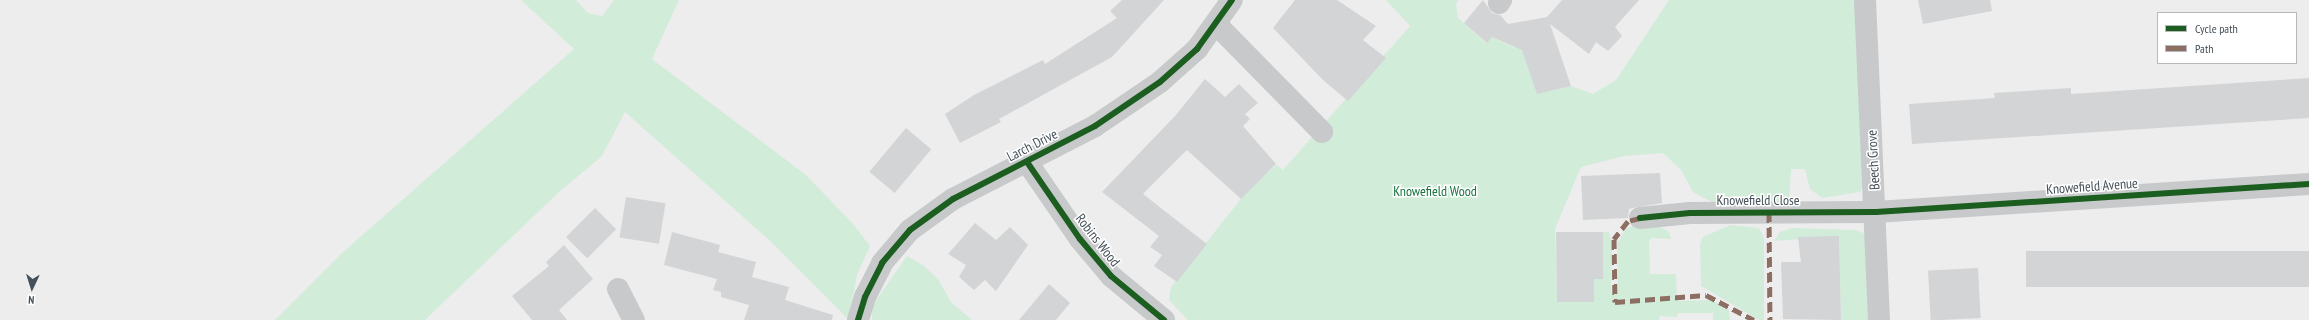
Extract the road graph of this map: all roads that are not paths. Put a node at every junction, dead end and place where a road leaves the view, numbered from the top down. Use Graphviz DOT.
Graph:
graph roads {
  1 [pos="1232,0"];
  2 [pos="1865,0"];
  3 [pos="1217,25"];
  4 [pos="1322,132"];
  5 [pos="1027,162"];
  6 [pos="2309,184"];
  7 [pos="1876,212"];
  8 [pos="1640,218"];
  9 [pos="618,289"];
  10 [pos="634,320"];
  11 [pos="858,320"];
  12 [pos="1164,320"];
  13 [pos="1879,320"];
  1 -- 3 [label="street, Larch Drive"];
  2 -- 7 [label="street, Beech Grove"];
  3 -- 4 [label="street"];
  3 -- 5 [label="street, Larch Drive"];
  5 -- 11 [label="street, Larch Drive"];
  5 -- 12 [label="street, Robins Wood"];
  6 -- 7 [label="street, Knowefield Avenue"];
  7 -- 8 [label="street, Knowefield Close"];
  7 -- 13 [label="street, Beech Grove"];
  9 -- 10 [label="street"];
}
